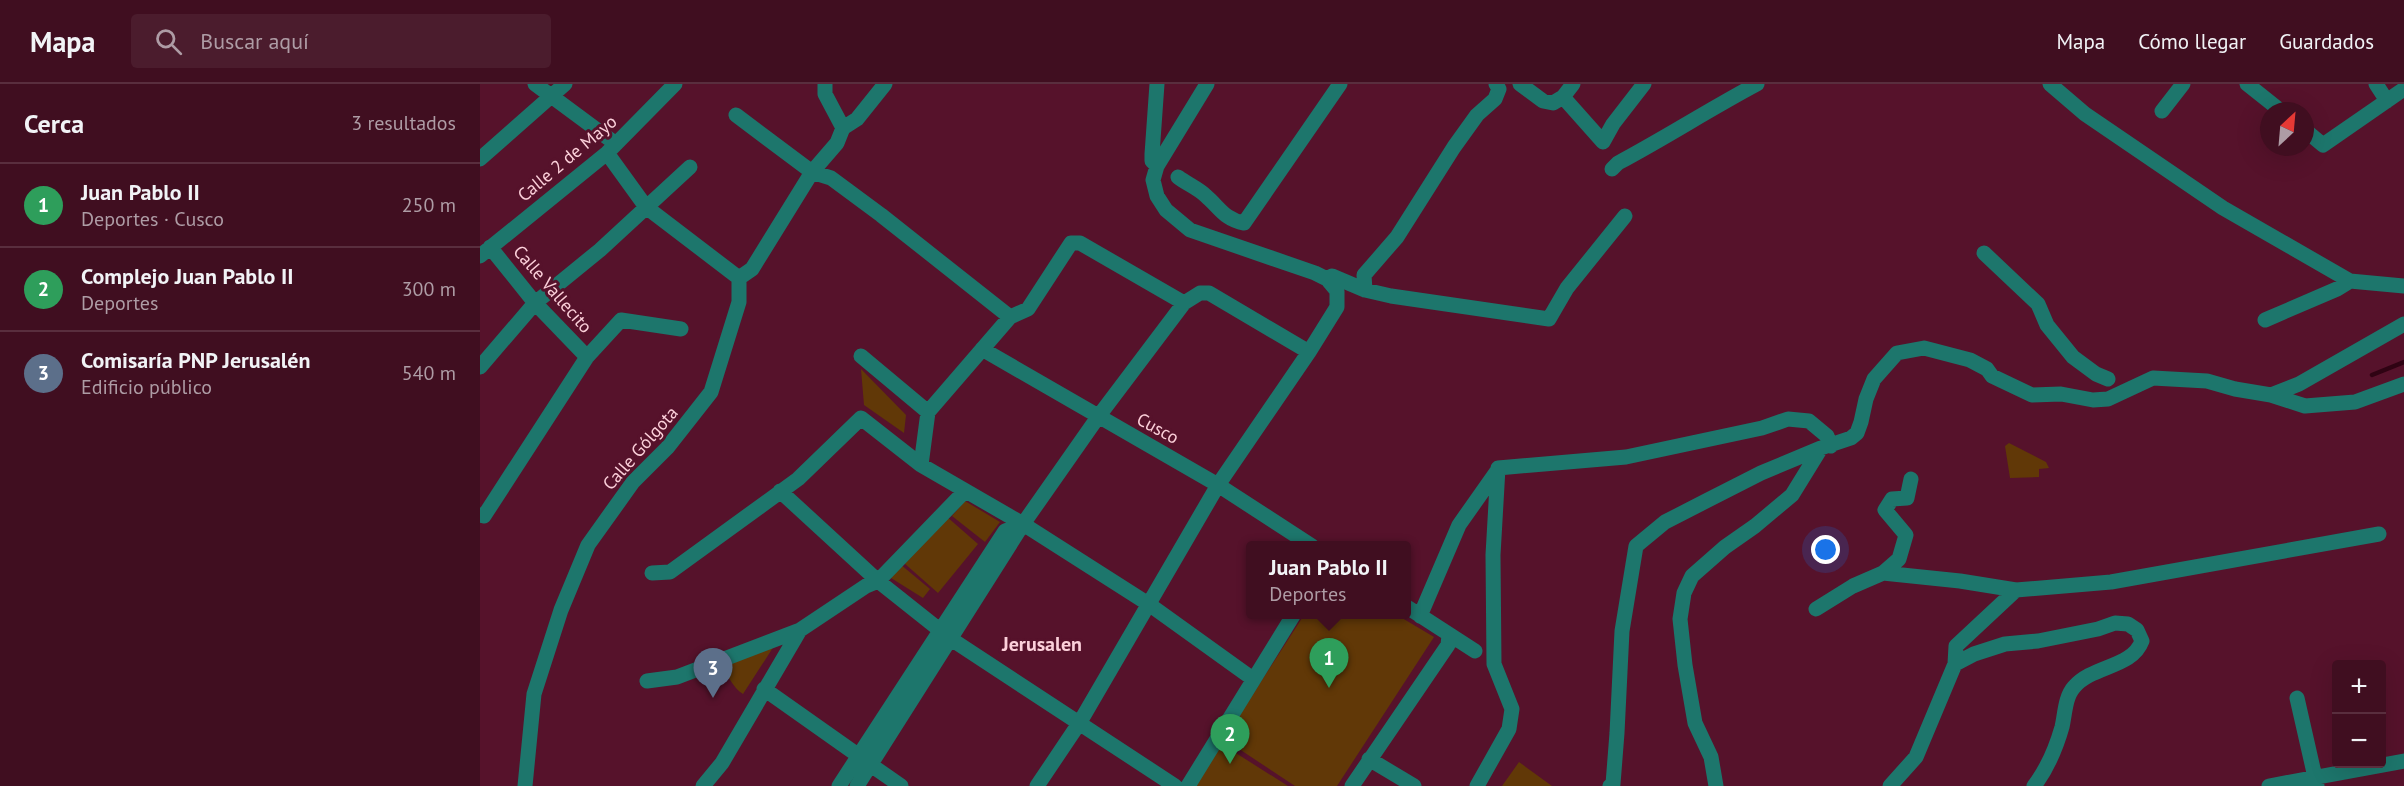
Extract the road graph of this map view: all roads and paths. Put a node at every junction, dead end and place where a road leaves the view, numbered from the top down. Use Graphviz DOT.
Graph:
graph roads {
  1 [pos="535,84"];
  2 [pos="565,84"];
  3 [pos="675,84"];
  4 [pos="825,84"];
  5 [pos="885,84"];
  6 [pos="1157,84"];
  7 [pos="1207,84"];
  8 [pos="1340,84"];
  9 [pos="1496,84"];
  10 [pos="1520,84"];
  11 [pos="1573,84"];
  12 [pos="1644,84"];
  13 [pos="1756,84"];
  14 [pos="2183,84"];
  15 [pos="2247,84"];
  16 [pos="2376,84"];
  17 [pos="2058,87"];
  18 [pos="2404,88"];
  19 [pos="551,97"];
  20 [pos="1563,97"];
  21 [pos="2387,100"];
  22 [pos="2270,102"];
  23 [pos="2162,111"];
  24 [pos="736,115"];
  25 [pos="843,128"];
  26 [pos="2314,138"];
  27 [pos="611,148"];
  28 [pos="480,159"];
  29 [pos="1157,166"];
  30 [pos="690,167"];
  31 [pos="1612,169"];
  32 [pos="812,172"];
  33 [pos="1178,177"];
  34 [pos="646,207"];
  35 [pos="1624,216"];
  36 [pos="485,251"];
  37 [pos="1983,253"];
  38 [pos="739,278"];
  39 [pos="1326,279"];
  40 [pos="2350,281"];
  41 [pos="2404,286"];
  42 [pos="1365,290"];
  43 [pos="535,303"];
  44 [pos="1184,303"];
  45 [pos="1010,316"];
  46 [pos="2265,320"];
  47 [pos="2404,324"];
  48 [pos="681,329"];
  49 [pos="982,349"];
  50 [pos="1309,352"];
  51 [pos="861,356"];
  52 [pos="587,357"];
  53 [pos="480,367"];
  54 [pos="2108,379"];
  55 [pos="2404,384"];
  56 [pos="2271,395"];
  57 [pos="928,412"];
  58 [pos="1098,417"];
  59 [pos="1827,443"];
  60 [pos="921,465"];
  61 [pos="1498,468"];
  62 [pos="1911,479"];
  63 [pos="1218,484"];
  64 [pos="780,491"];
  65 [pos="965,491"];
  66 [pos="480,515"];
  67 [pos="1023,524"];
  68 [pos="2379,534"];
  69 [pos="1304,541"];
  70 [pos="652,573"];
  71 [pos="1883,573"];
  72 [pos="878,581"];
  73 [pos="2016,590"];
  74 [pos="1150,605"];
  75 [pos="1816,609"];
  76 [pos="1413,611"];
  77 [pos="1291,619"];
  78 [pos="800,630"];
  79 [pos="945,634"];
  80 [pos="1449,635"];
  81 [pos="1475,651"];
  82 [pos="1955,664"];
  83 [pos="1252,679"];
  84 [pos="647,681"];
  85 [pos="764,689"];
  86 [pos="2296,698"];
  87 [pos="1080,722"];
  88 [pos="1369,759"];
  89 [pos="865,761"];
  90 [pos="2404,761"];
  91 [pos="2316,782"];
  92 [pos="525,786"];
  93 [pos="703,786"];
  94 [pos="839,786"];
  95 [pos="857,786"];
  96 [pos="902,786"];
  97 [pos="1037,786"];
  98 [pos="1175,786"];
  99 [pos="1188,786"];
  100 [pos="1352,786"];
  101 [pos="1414,786"];
  102 [pos="1477,786"];
  103 [pos="1610,786"];
  104 [pos="1716,786"];
  105 [pos="1890,786"];
  106 [pos="2034,786"];
  107 [pos="2269,786"];
  1 -- 19 [label="street"];
  2 -- 19 [label="street"];
  3 -- 27 [label="street, Calle 2 de Mayo"];
  4 -- 25 [label="street"];
  5 -- 25 [label="street"];
  6 -- 29 [label="street"];
  7 -- 29 [label="street"];
  8 -- 33 [label="street"];
  9 -- 42 [label="street"];
  10 -- 20 [label="street"];
  11 -- 20 [label="street"];
  12 -- 20 [label="street"];
  13 -- 31 [label="street"];
  14 -- 23 [label="street"];
  15 -- 22 [label="street"];
  16 -- 21 [label="street"];
  17 -- 40 [label="street"];
  18 -- 21 [label="street"];
  19 -- 27 [label="street"];
  19 -- 28 [label="street"];
  21 -- 26 [label="street"];
  24 -- 32 [label="street"];
  25 -- 32 [label="street"];
  27 -- 34 [label="street"];
  27 -- 36 [label="street, Calle 2 de Mayo"];
  29 -- 39 [label="street"];
  30 -- 34 [label="street"];
  32 -- 38 [label="street"];
  32 -- 45 [label="street"];
  34 -- 38 [label="street"];
  34 -- 43 [label="street"];
  35 -- 42 [label="street"];
  36 -- 43 [label="street, Calle Vallecito"];
  37 -- 54 [label="street"];
  38 -- 92 [label="street, Calle Gólgota"];
  39 -- 42 [label="street"];
  39 -- 50 [label="street"];
  40 -- 41 [label="street"];
  40 -- 46 [label="street"];
  43 -- 52 [label="street, Calle Vallecito"];
  43 -- 53 [label="street"];
  44 -- 45 [label="street"];
  44 -- 50 [label="street"];
  44 -- 58 [label="street"];
  45 -- 49 [label="street"];
  47 -- 56 [label="street"];
  48 -- 52 [label="street"];
  49 -- 57 [label="street"];
  49 -- 58 [label="street, Cusco"];
  50 -- 63 [label="street"];
  51 -- 57 [label="street"];
  52 -- 66 [label="street"];
  55 -- 56 [label="street"];
  56 -- 59 [label="street"];
  57 -- 60 [label="street"];
  58 -- 63 [label="street, Cusco"];
  58 -- 67 [label="street"];
  59 -- 61 [label="street"];
  59 -- 103 [label="street"];
  59 -- 104 [label="street"];
  60 -- 64 [label="street"];
  60 -- 65 [label="street"];
  61 -- 76 [label="street"];
  61 -- 102 [label="street"];
  62 -- 71 [label="street"];
  63 -- 69 [label="street, Cusco"];
  63 -- 74 [label="street"];
  64 -- 70 [label="street"];
  64 -- 72 [label="street"];
  65 -- 67 [label="street"];
  65 -- 72 [label="street"];
  67 -- 74 [label="street"];
  67 -- 79 [label="street"];
  68 -- 73 [label="street"];
  71 -- 73 [label="street"];
  71 -- 75 [label="street"];
  72 -- 78 [label="street"];
  72 -- 79 [label="street"];
  73 -- 82 [label="street"];
  74 -- 83 [label="street"];
  74 -- 87 [label="street"];
  76 -- 80 [label="street"];
  77 -- 83 [label="street"];
  78 -- 84 [label="street"];
  78 -- 85 [label="street"];
  79 -- 87 [label="street"];
  79 -- 89 [label="street"];
  80 -- 81 [label="street"];
  80 -- 88 [label="street"];
  82 -- 105 [label="street"];
  82 -- 106 [label="street"];
  83 -- 99 [label="street"];
  85 -- 89 [label="street"];
  85 -- 93 [label="street"];
  86 -- 91 [label="street"];
  87 -- 97 [label="street"];
  87 -- 98 [label="street"];
  88 -- 100 [label="street"];
  88 -- 101 [label="street"];
  89 -- 94 [label="street"];
  89 -- 95 [label="street"];
  89 -- 96 [label="street"];
  90 -- 91 [label="street"];
  91 -- 107 [label="street"];
}
